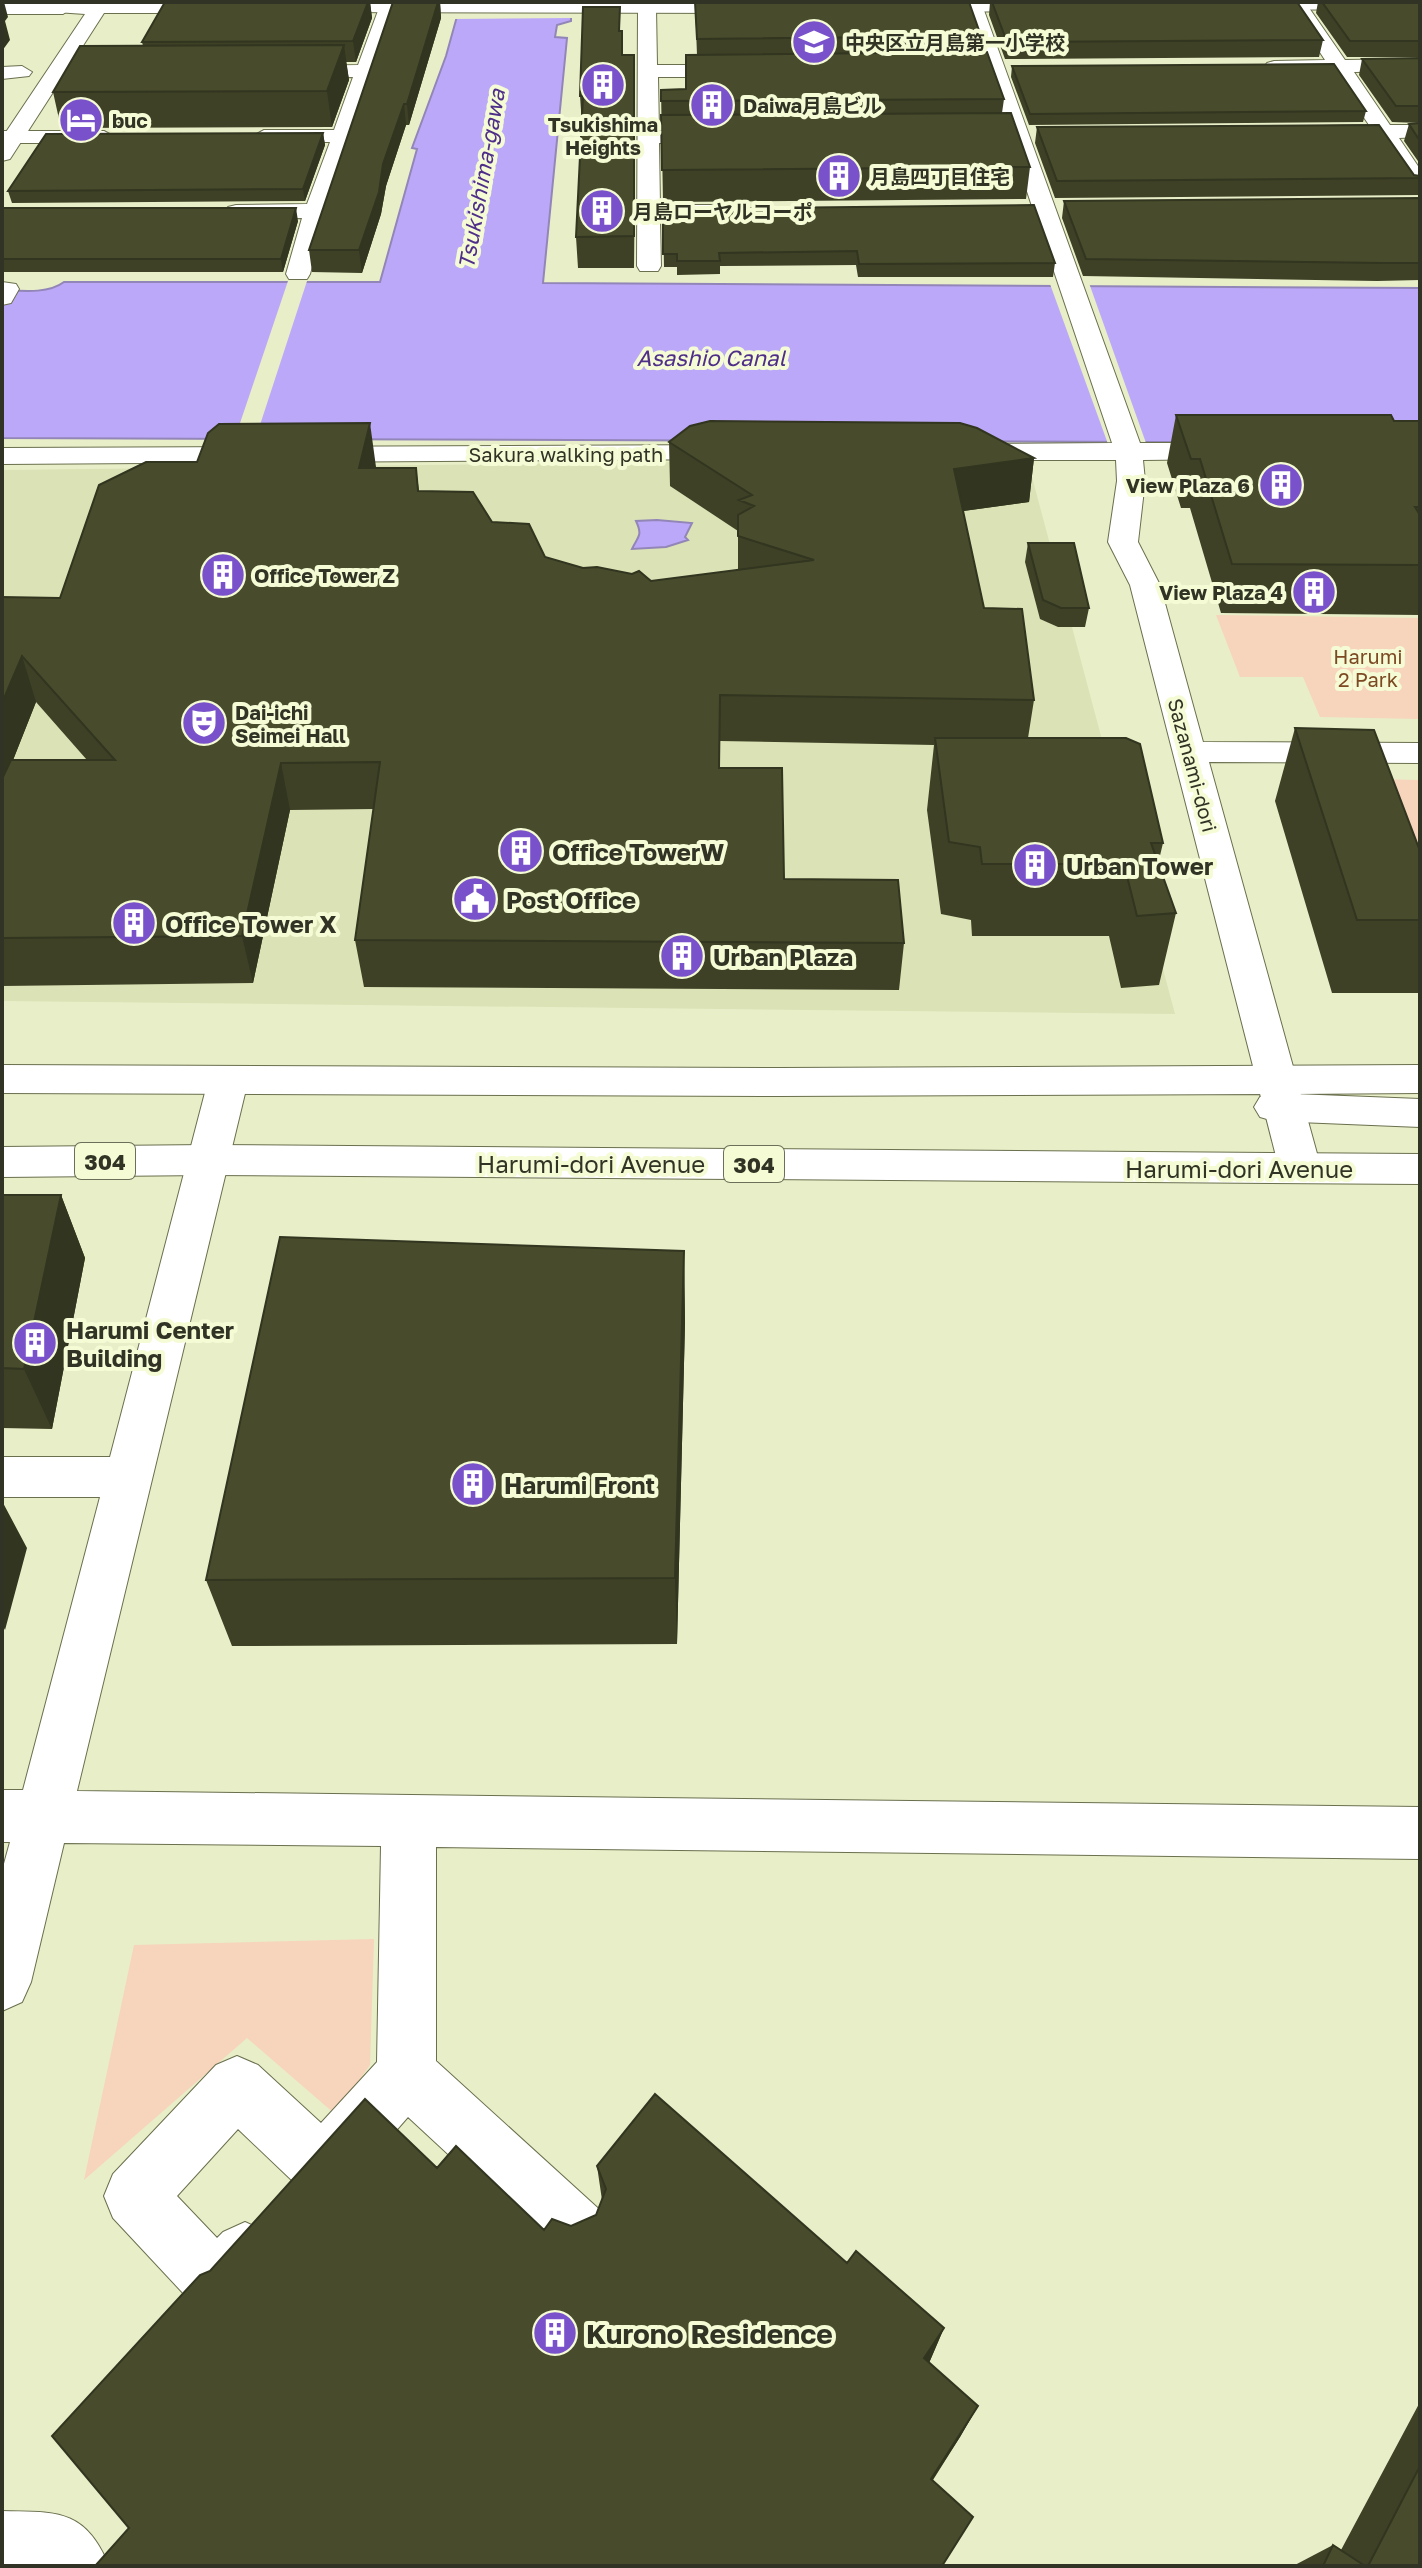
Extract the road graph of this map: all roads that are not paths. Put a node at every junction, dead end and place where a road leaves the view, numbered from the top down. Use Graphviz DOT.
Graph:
graph roads {
  1 [pos="1296,3"];
  2 [pos="1420,3"];
  3 [pos="972,4"];
  4 [pos="1220,4"];
  5 [pos="65,5"];
  6 [pos="100,5"];
  7 [pos="1064,5"];
  8 [pos="894,6"];
  9 [pos="233,7"];
  10 [pos="770,7"];
  11 [pos="2,8"];
  12 [pos="295,8"];
  13 [pos="388,8"];
  14 [pos="647,8"];
  15 [pos="47,34"];
  16 [pos="1420,65"];
  17 [pos="1339,66"];
  18 [pos="1258,67"];
  19 [pos="18,68"];
  20 [pos="758,70"];
  21 [pos="367,71"];
  22 [pos="647,71"];
  23 [pos="55,72"];
  24 [pos="272,72"];
  25 [pos="83,73"];
  26 [pos="9,93"];
  27 [pos="1383,131"];
  28 [pos="1420,131"];
  29 [pos="1298,132"];
  30 [pos="1010,134"];
  31 [pos="1048,134"];
  32 [pos="243,136"];
  33 [pos="343,136"];
  34 [pos="131,137"];
  35 [pos="647,137"];
  36 [pos="740,137"];
  37 [pos="6,143"];
  38 [pos="1420,185"];
  39 [pos="1035,209"];
  40 [pos="1072,209"];
  41 [pos="316,211"];
  42 [pos="207,212"];
  43 [pos="648,212"];
  44 [pos="739,212"];
  45 [pos="649,266"];
  46 [pos="298,274"];
  47 [pos="2,289"];
  48 [pos="2,298"];
  49 [pos="1128,448"];
  50 [pos="1252,451"];
  51 [pos="940,452"];
  52 [pos="764,453"];
  53 [pos="2,456"];
  54 [pos="1189,752"];
  55 [pos="1420,753"];
  56 [pos="2,1079"];
  57 [pos="1420,1079"];
  58 [pos="228,1081"];
  59 [pos="1282,1094"];
  60 [pos="1420,1113"];
  61 [pos="208,1160"];
  62 [pos="2,1162"];
  63 [pos="1300,1168"];
  64 [pos="1420,1169"];
  65 [pos="2,1477"];
  66 [pos="128,1477"];
  67 [pos="23,1817"];
  68 [pos="409,1821"];
  69 [pos="1420,1833"];
  70 [pos="2,1982"];
  71 [pos="406,2074"];
  72 [pos="299,2194"];
  73 [pos="579,2233"];
  74 [pos="2,2545"];
  75 [pos="74,2566"];
  1 -- 2 [label="street"];
  1 -- 4 [label="street"];
  1 -- 17 [label="street"];
  3 -- 7 [label="street"];
  3 -- 8 [label="street"];
  3 -- 30 [label="street, Sazanami-dori"];
  5 -- 6 [label="street"];
  5 -- 11 [label="street"];
  5 -- 15 [label="street"];
  6 -- 9 [label="street"];
  6 -- 23 [label="street"];
  10 -- 14 [label="street"];
  12 -- 13 [label="street"];
  13 -- 14 [label="street"];
  13 -- 21 [label="street"];
  14 -- 22 [label="street"];
  16 -- 17 [label="street"];
  17 -- 18 [label="street"];
  17 -- 27 [label="street"];
  19 -- 26 [label="street"];
  20 -- 22 [label="street"];
  21 -- 24 [label="street"];
  21 -- 33 [label="street"];
  22 -- 35 [label="street"];
  23 -- 25 [label="street"];
  23 -- 37 [label="street"];
  27 -- 28 [label="street"];
  27 -- 29 [label="street"];
  27 -- 38 [label="street"];
  30 -- 31 [label="street"];
  30 -- 39 [label="street, Sazanami-dori"];
  32 -- 33 [label="street"];
  33 -- 41 [label="street"];
  34 -- 37 [label="street"];
  35 -- 36 [label="street"];
  35 -- 43 [label="street"];
  39 -- 40 [label="street"];
  39 -- 49 [label="street, Sazanami-dori"];
  41 -- 42 [label="street"];
  41 -- 46 [label="street"];
  43 -- 44 [label="street"];
  43 -- 45 [label="street"];
  47 -- 48 [label="street"];
  49 -- 50 [label="street"];
  49 -- 51 [label="street"];
  49 -- 54 [label="street, Sazanami-dori"];
  52 -- 53 [label="street, Sakura walking path"];
  54 -- 55 [label="street"];
  54 -- 59 [label="street, Sazanami-dori"];
  56 -- 58 [label="street"];
  57 -- 59 [label="street"];
  58 -- 59 [label="street"];
  58 -- 61 [label="street"];
  59 -- 60 [label="street"];
  59 -- 63 [label="street, Sazanami-dori"];
  61 -- 62 [label="street, Harumi-dori Avenue / 304"];
  61 -- 63 [label="street, Harumi-dori Avenue / 304"];
  61 -- 66 [label="street"];
  63 -- 64 [label="street, Harumi-dori Avenue / 304"];
  65 -- 66 [label="street"];
  66 -- 67 [label="street"];
  67 -- 68 [label="street"];
  67 -- 70 [label="street"];
  68 -- 69 [label="street"];
  68 -- 71 [label="street"];
  71 -- 72 [label="street"];
  71 -- 73 [label="street"];
  74 -- 75 [label="street"];
}
